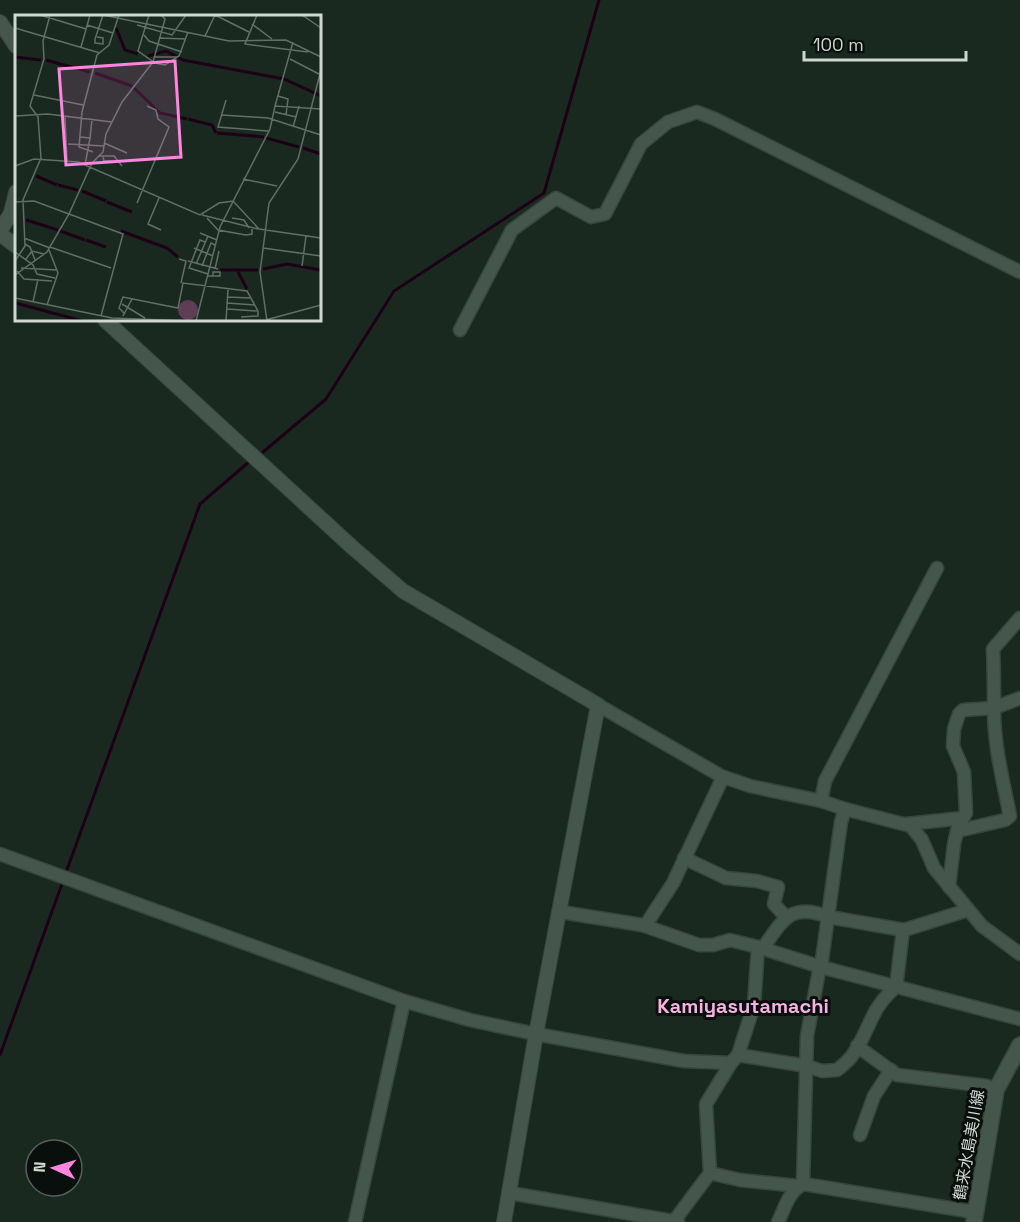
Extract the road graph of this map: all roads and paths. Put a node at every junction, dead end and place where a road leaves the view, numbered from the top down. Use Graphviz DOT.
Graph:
graph roads {
  1 [pos="0,22"];
  2 [pos="15,44"];
  3 [pos="15,196"];
  4 [pos="0,233"];
  5 [pos="15,245"];
  6 [pos="1020,272"];
  7 [pos="106,321"];
  8 [pos="460,330"];
  9 [pos="937,568"];
  10 [pos="1020,618"];
  11 [pos="1020,698"];
  12 [pos="598,705"];
  13 [pos="994,708"];
  14 [pos="723,777"];
  15 [pos="821,801"];
  16 [pos="845,810"];
  17 [pos="963,819"];
  18 [pos="906,825"];
  19 [pos="957,831"];
  20 [pos="0,854"];
  21 [pos="684,858"];
  22 [pos="949,887"];
  23 [pos="968,910"];
  24 [pos="561,912"];
  25 [pos="786,917"];
  26 [pos="829,917"];
  27 [pos="645,926"];
  28 [pos="903,930"];
  29 [pos="760,947"];
  30 [pos="1020,954"];
  31 [pos="822,967"];
  32 [pos="896,987"];
  33 [pos="404,1001"];
  34 [pos="1020,1019"];
  35 [pos="536,1034"];
  36 [pos="1020,1045"];
  37 [pos="857,1046"];
  38 [pos="734,1059"];
  39 [pos="807,1066"];
  40 [pos="891,1070"];
  41 [pos="996,1090"];
  42 [pos="860,1135"];
  43 [pos="710,1173"];
  44 [pos="800,1185"];
  45 [pos="510,1193"];
  46 [pos="975,1216"];
  47 [pos="355,1222"];
  48 [pos="504,1222"];
  49 [pos="676,1222"];
  50 [pos="778,1222"];
  1 -- 2 [label="street"];
  3 -- 4 [label="street"];
  4 -- 5 [label="street"];
  6 -- 8 [label="street"];
  7 -- 12 [label="street"];
  9 -- 15 [label="street"];
  10 -- 13 [label="street"];
  11 -- 13 [label="street"];
  12 -- 14 [label="street"];
  12 -- 24 [label="street"];
  13 -- 17 [label="street"];
  13 -- 19 [label="street"];
  14 -- 15 [label="street"];
  14 -- 21 [label="street"];
  15 -- 16 [label="street"];
  16 -- 18 [label="street"];
  16 -- 26 [label="street"];
  17 -- 18 [label="street"];
  17 -- 19 [label="street"];
  18 -- 22 [label="street"];
  19 -- 22 [label="street"];
  20 -- 33 [label="street"];
  21 -- 25 [label="street"];
  21 -- 27 [label="street"];
  22 -- 23 [label="street"];
  23 -- 28 [label="street"];
  23 -- 30 [label="street"];
  24 -- 27 [label="street"];
  24 -- 35 [label="street"];
  25 -- 26 [label="street"];
  25 -- 29 [label="street"];
  26 -- 28 [label="street"];
  26 -- 31 [label="street"];
  27 -- 29 [label="street"];
  28 -- 32 [label="street"];
  29 -- 31 [label="street"];
  29 -- 38 [label="street"];
  31 -- 32 [label="street"];
  31 -- 39 [label="street"];
  32 -- 34 [label="street"];
  32 -- 37 [label="street"];
  33 -- 35 [label="street"];
  33 -- 47 [label="street"];
  35 -- 38 [label="street"];
  35 -- 45 [label="street"];
  36 -- 41 [label="main road, 鶴来水島美川線"];
  37 -- 39 [label="street"];
  37 -- 40 [label="street"];
  38 -- 39 [label="street"];
  38 -- 43 [label="street"];
  39 -- 44 [label="street"];
  40 -- 41 [label="street"];
  40 -- 42 [label="street"];
  41 -- 46 [label="main road, 鶴来水島美川線"];
  43 -- 44 [label="street"];
  43 -- 49 [label="street"];
  44 -- 46 [label="street"];
  44 -- 50 [label="street"];
  45 -- 48 [label="street"];
  45 -- 49 [label="street"];
}
